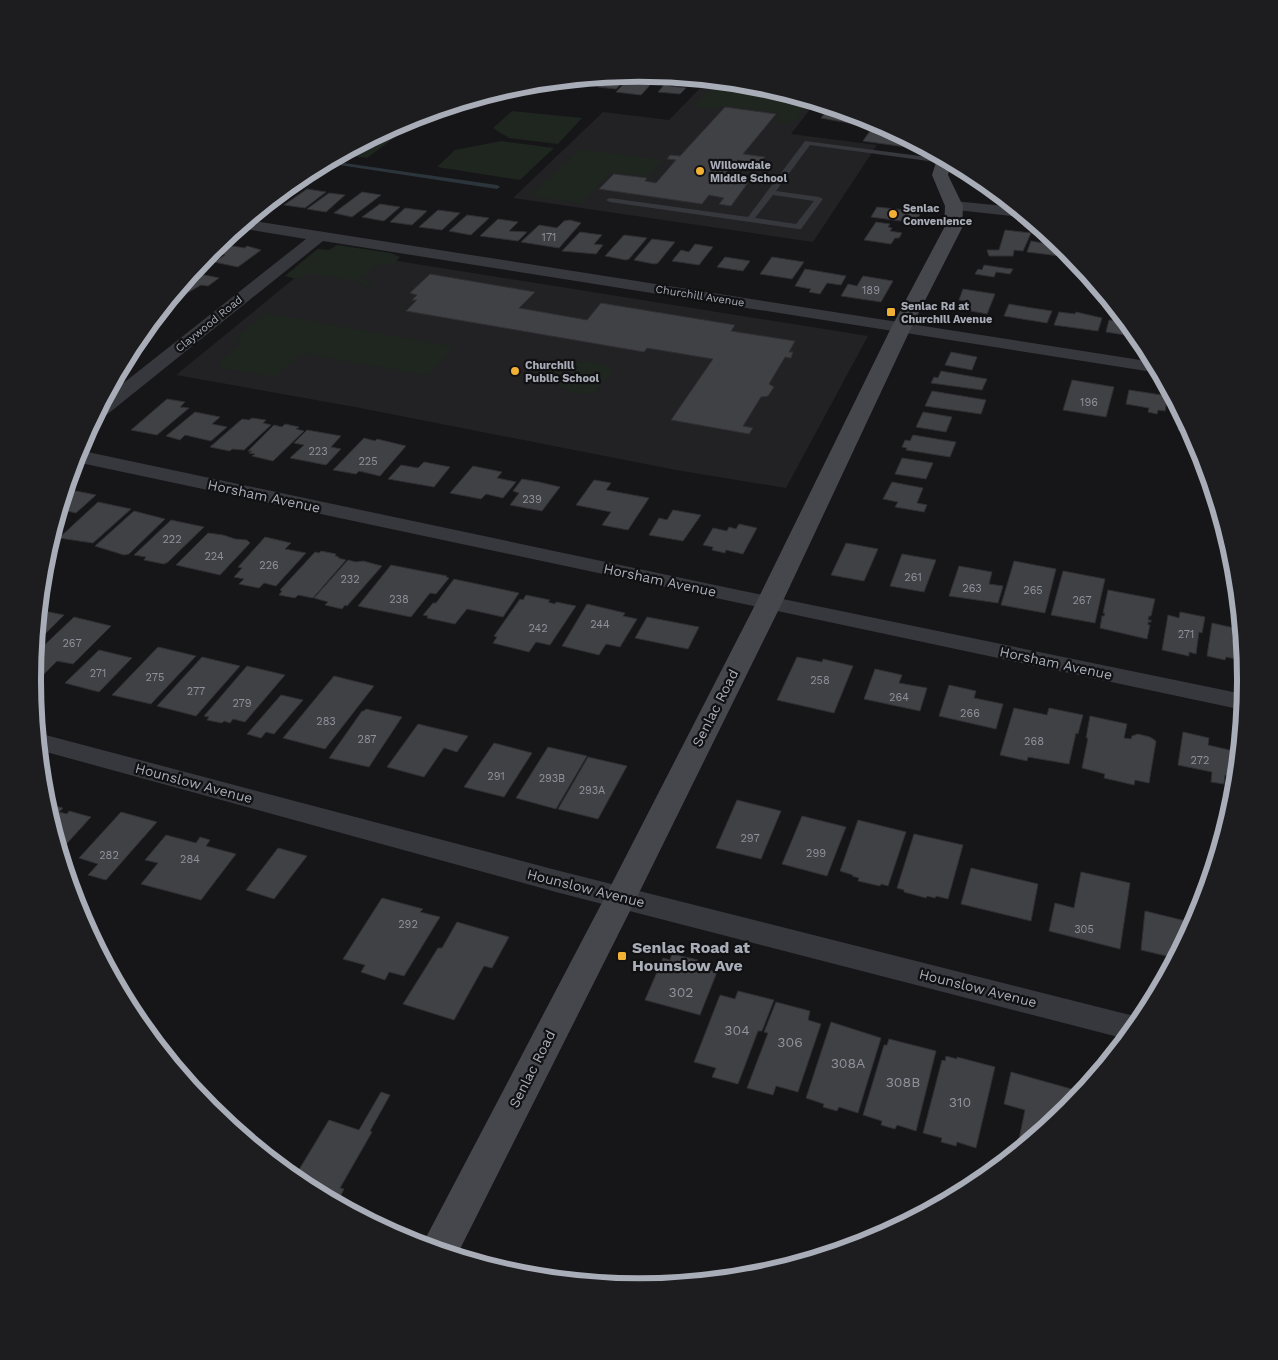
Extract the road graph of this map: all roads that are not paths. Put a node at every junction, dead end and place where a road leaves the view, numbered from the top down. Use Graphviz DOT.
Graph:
graph roads {
  1 [pos="931,158"];
  2 [pos="943,165"];
  3 [pos="770,192"];
  4 [pos="610,200"];
  5 [pos="954,206"];
  6 [pos="1009,211"];
  7 [pos="750,220"];
  8 [pos="252,225"];
  9 [pos="320,236"];
  10 [pos="901,328"];
  11 [pos="1148,367"];
  12 [pos="109,404"];
  13 [pos="84,458"];
  14 [pos="769,604"];
  15 [pos="1236,701"];
  16 [pos="45,744"];
  17 [pos="621,897"];
  18 [pos="1126,1026"];
  19 [pos="442,1244"];
  1 -- 3 [label="lane"];
  2 -- 5 [label="street, Senlac Road"];
  3 -- 7 [label="lane"];
  3 -- 7 [label="lane"];
  4 -- 7 [label="lane"];
  5 -- 6 [label="street"];
  5 -- 10 [label="street, Senlac Road"];
  8 -- 9 [label="street, Churchill Avenue"];
  9 -- 10 [label="street, Churchill Avenue"];
  9 -- 12 [label="street, Claywood Road"];
  10 -- 11 [label="street, Churchill Avenue"];
  10 -- 14 [label="street, Senlac Road"];
  13 -- 14 [label="street, Horsham Avenue"];
  14 -- 15 [label="street, Horsham Avenue"];
  14 -- 17 [label="street, Senlac Road"];
  16 -- 17 [label="street, Hounslow Avenue"];
  17 -- 18 [label="street, Hounslow Avenue"];
  17 -- 19 [label="street, Senlac Road"];
}
